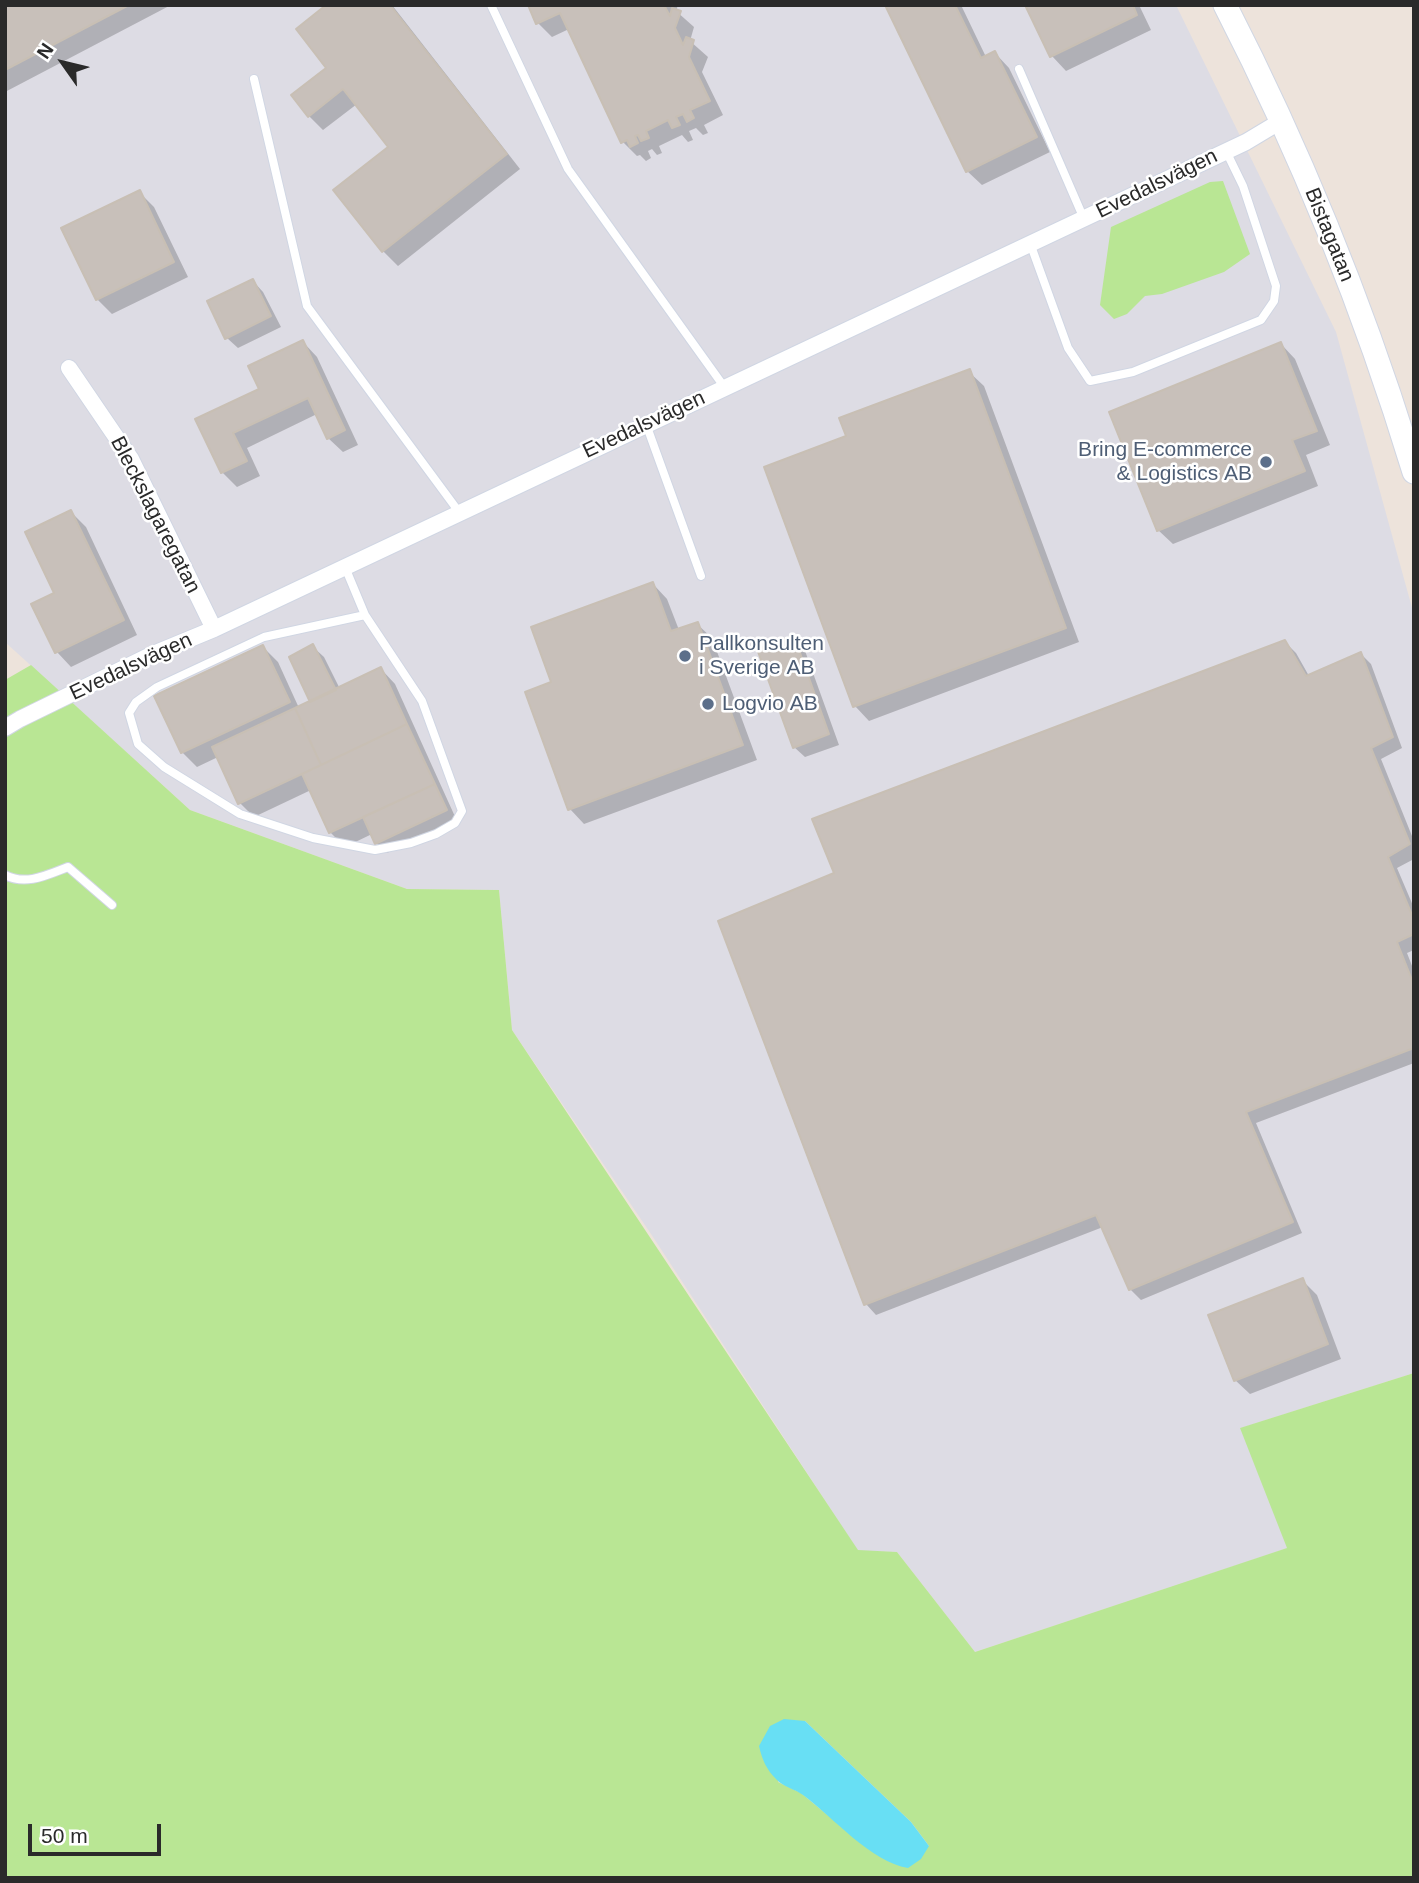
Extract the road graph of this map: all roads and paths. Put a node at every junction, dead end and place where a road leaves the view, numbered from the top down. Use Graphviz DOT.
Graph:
graph roads {
  1 [pos="491,5"];
  2 [pos="1225,5"];
  3 [pos="1019,69"];
  4 [pos="254,79"];
  5 [pos="1281,121"];
  6 [pos="1226,151"];
  7 [pos="1084,219"];
  8 [pos="1030,243"];
  9 [pos="69,368"];
  10 [pos="725,388"];
  11 [pos="646,424"];
  12 [pos="1414,472"];
  13 [pos="459,512"];
  14 [pos="345,567"];
  15 [pos="701,576"];
  16 [pos="365,615"];
  17 [pos="214,629"];
  18 [pos="5,728"];
  19 [pos="5,875"];
  20 [pos="112,905"];
  1 -- 10 [label="lane"];
  2 -- 5 [label="street, Bistagatan"];
  3 -- 7 [label="lane"];
  4 -- 13 [label="lane"];
  5 -- 6 [label="street, Evedalsvägen"];
  5 -- 12 [label="street, Bistagatan"];
  6 -- 7 [label="street, Evedalsvägen"];
  6 -- 8 [label="lane"];
  7 -- 8 [label="street, Evedalsvägen"];
  8 -- 10 [label="street, Evedalsvägen"];
  9 -- 17 [label="street, Bleckslagaregatan"];
  10 -- 11 [label="street, Evedalsvägen"];
  11 -- 13 [label="street, Evedalsvägen"];
  11 -- 15 [label="lane"];
  13 -- 14 [label="street, Evedalsvägen"];
  14 -- 16 [label="lane"];
  14 -- 17 [label="street, Evedalsvägen"];
  16 -- 16 [label="lane"];
  17 -- 18 [label="street, Evedalsvägen"];
  19 -- 20 [label="lane"];
}
